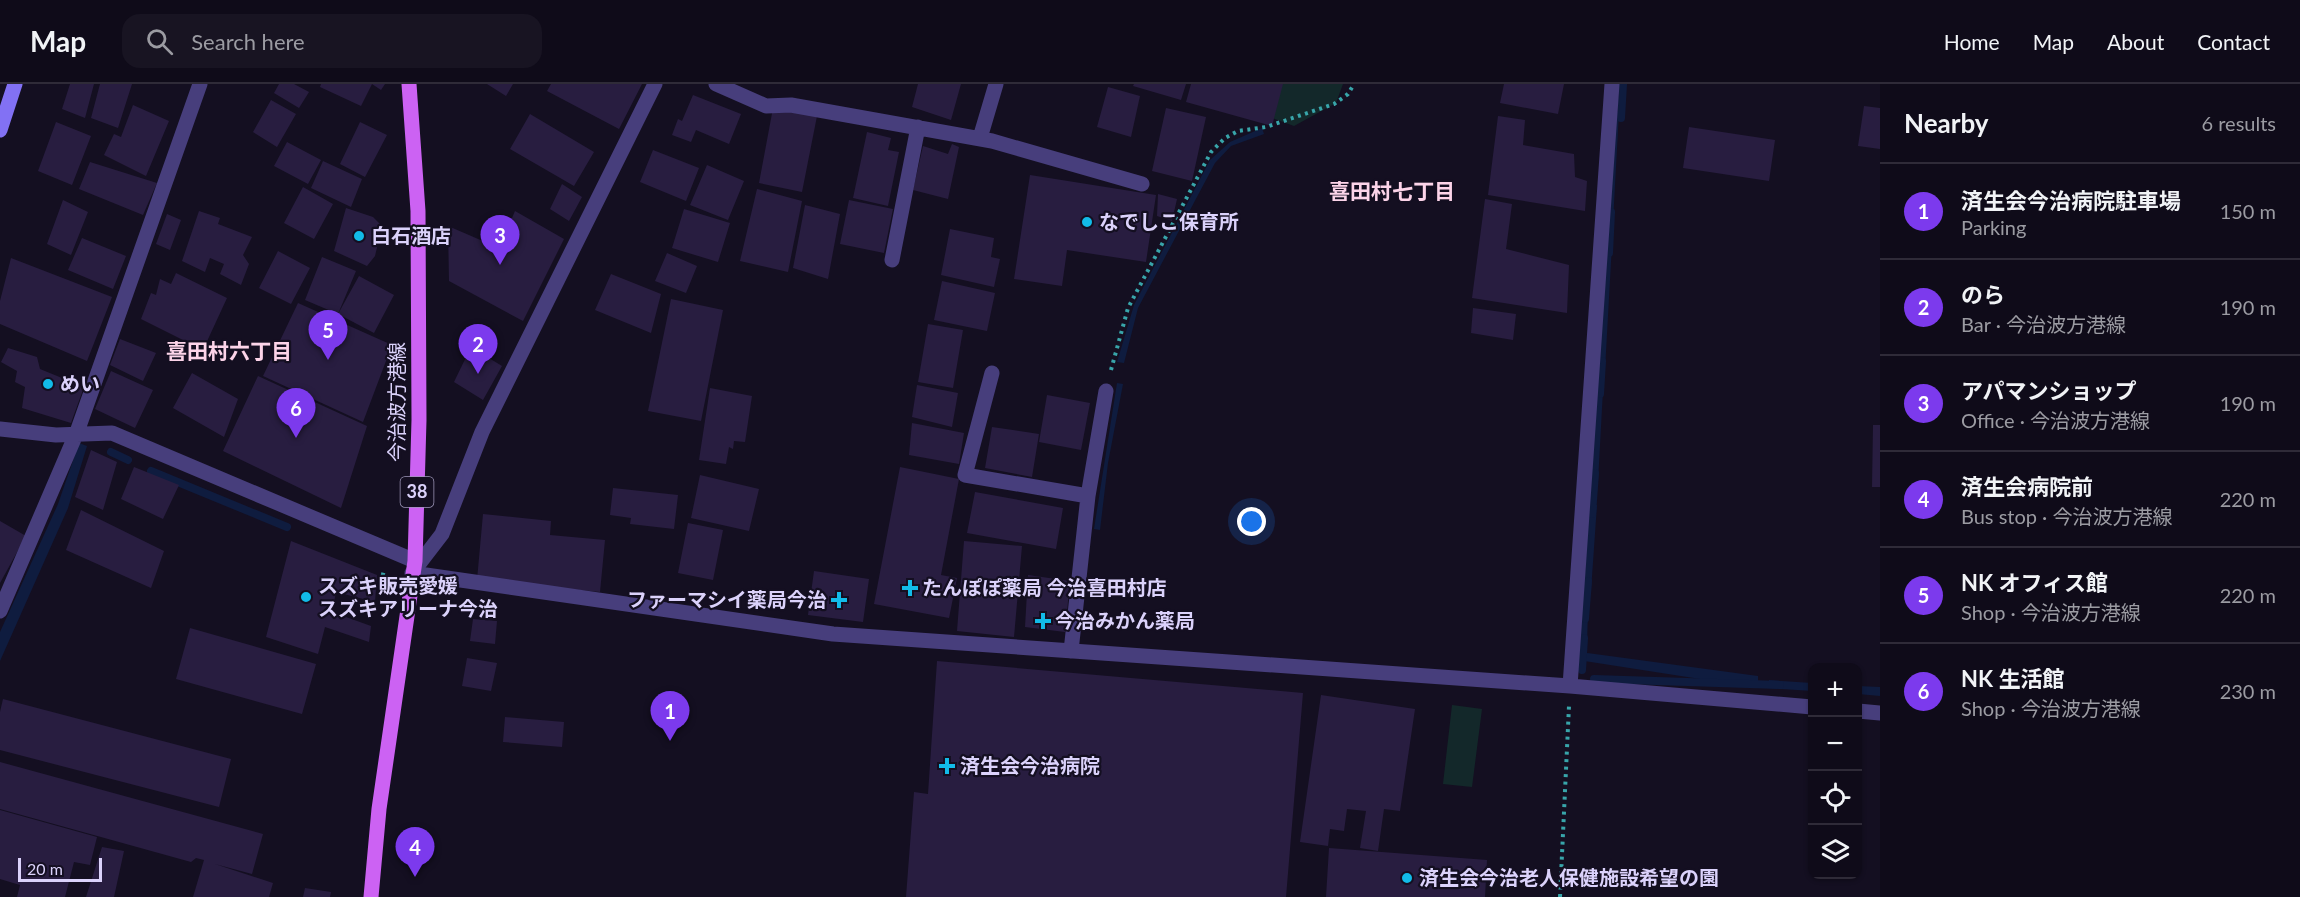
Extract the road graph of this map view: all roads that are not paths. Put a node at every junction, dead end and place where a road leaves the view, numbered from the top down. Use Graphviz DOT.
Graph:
graph roads {
  1 [pos="15,84"];
  2 [pos="200,84"];
  3 [pos="409,84"];
  4 [pos="655,84"];
  5 [pos="716,84"];
  6 [pos="996,84"];
  7 [pos="1612,84"];
  8 [pos="918,127"];
  9 [pos="0,130"];
  10 [pos="980,138"];
  11 [pos="1142,184"];
  12 [pos="892,260"];
  13 [pos="992,374"];
  14 [pos="1106,391"];
  15 [pos="0,429"];
  16 [pos="77,432"];
  17 [pos="1088,496"];
  18 [pos="414,567"];
  19 [pos="0,611"];
  20 [pos="1071,651"];
  21 [pos="1570,686"];
  22 [pos="1808,707"];
  23 [pos="1862,711"];
  24 [pos="1880,713"];
  25 [pos="371,897"];
  1 -- 9 [label="street"];
  2 -- 16 [label="street"];
  3 -- 18 [label="main road, 今治波方港線 / 38"];
  4 -- 18 [label="street"];
  5 -- 8 [label="street"];
  6 -- 10 [label="street"];
  7 -- 21 [label="street"];
  8 -- 10 [label="street"];
  8 -- 12 [label="street"];
  10 -- 11 [label="street"];
  13 -- 17 [label="street"];
  14 -- 17 [label="street"];
  15 -- 16 [label="street"];
  16 -- 18 [label="street"];
  16 -- 19 [label="street"];
  17 -- 20 [label="street"];
  18 -- 20 [label="street"];
  18 -- 25 [label="main road, 今治波方港線 / 38"];
  20 -- 21 [label="street"];
  21 -- 22 [label="street"];
  23 -- 24 [label="street"];
}
